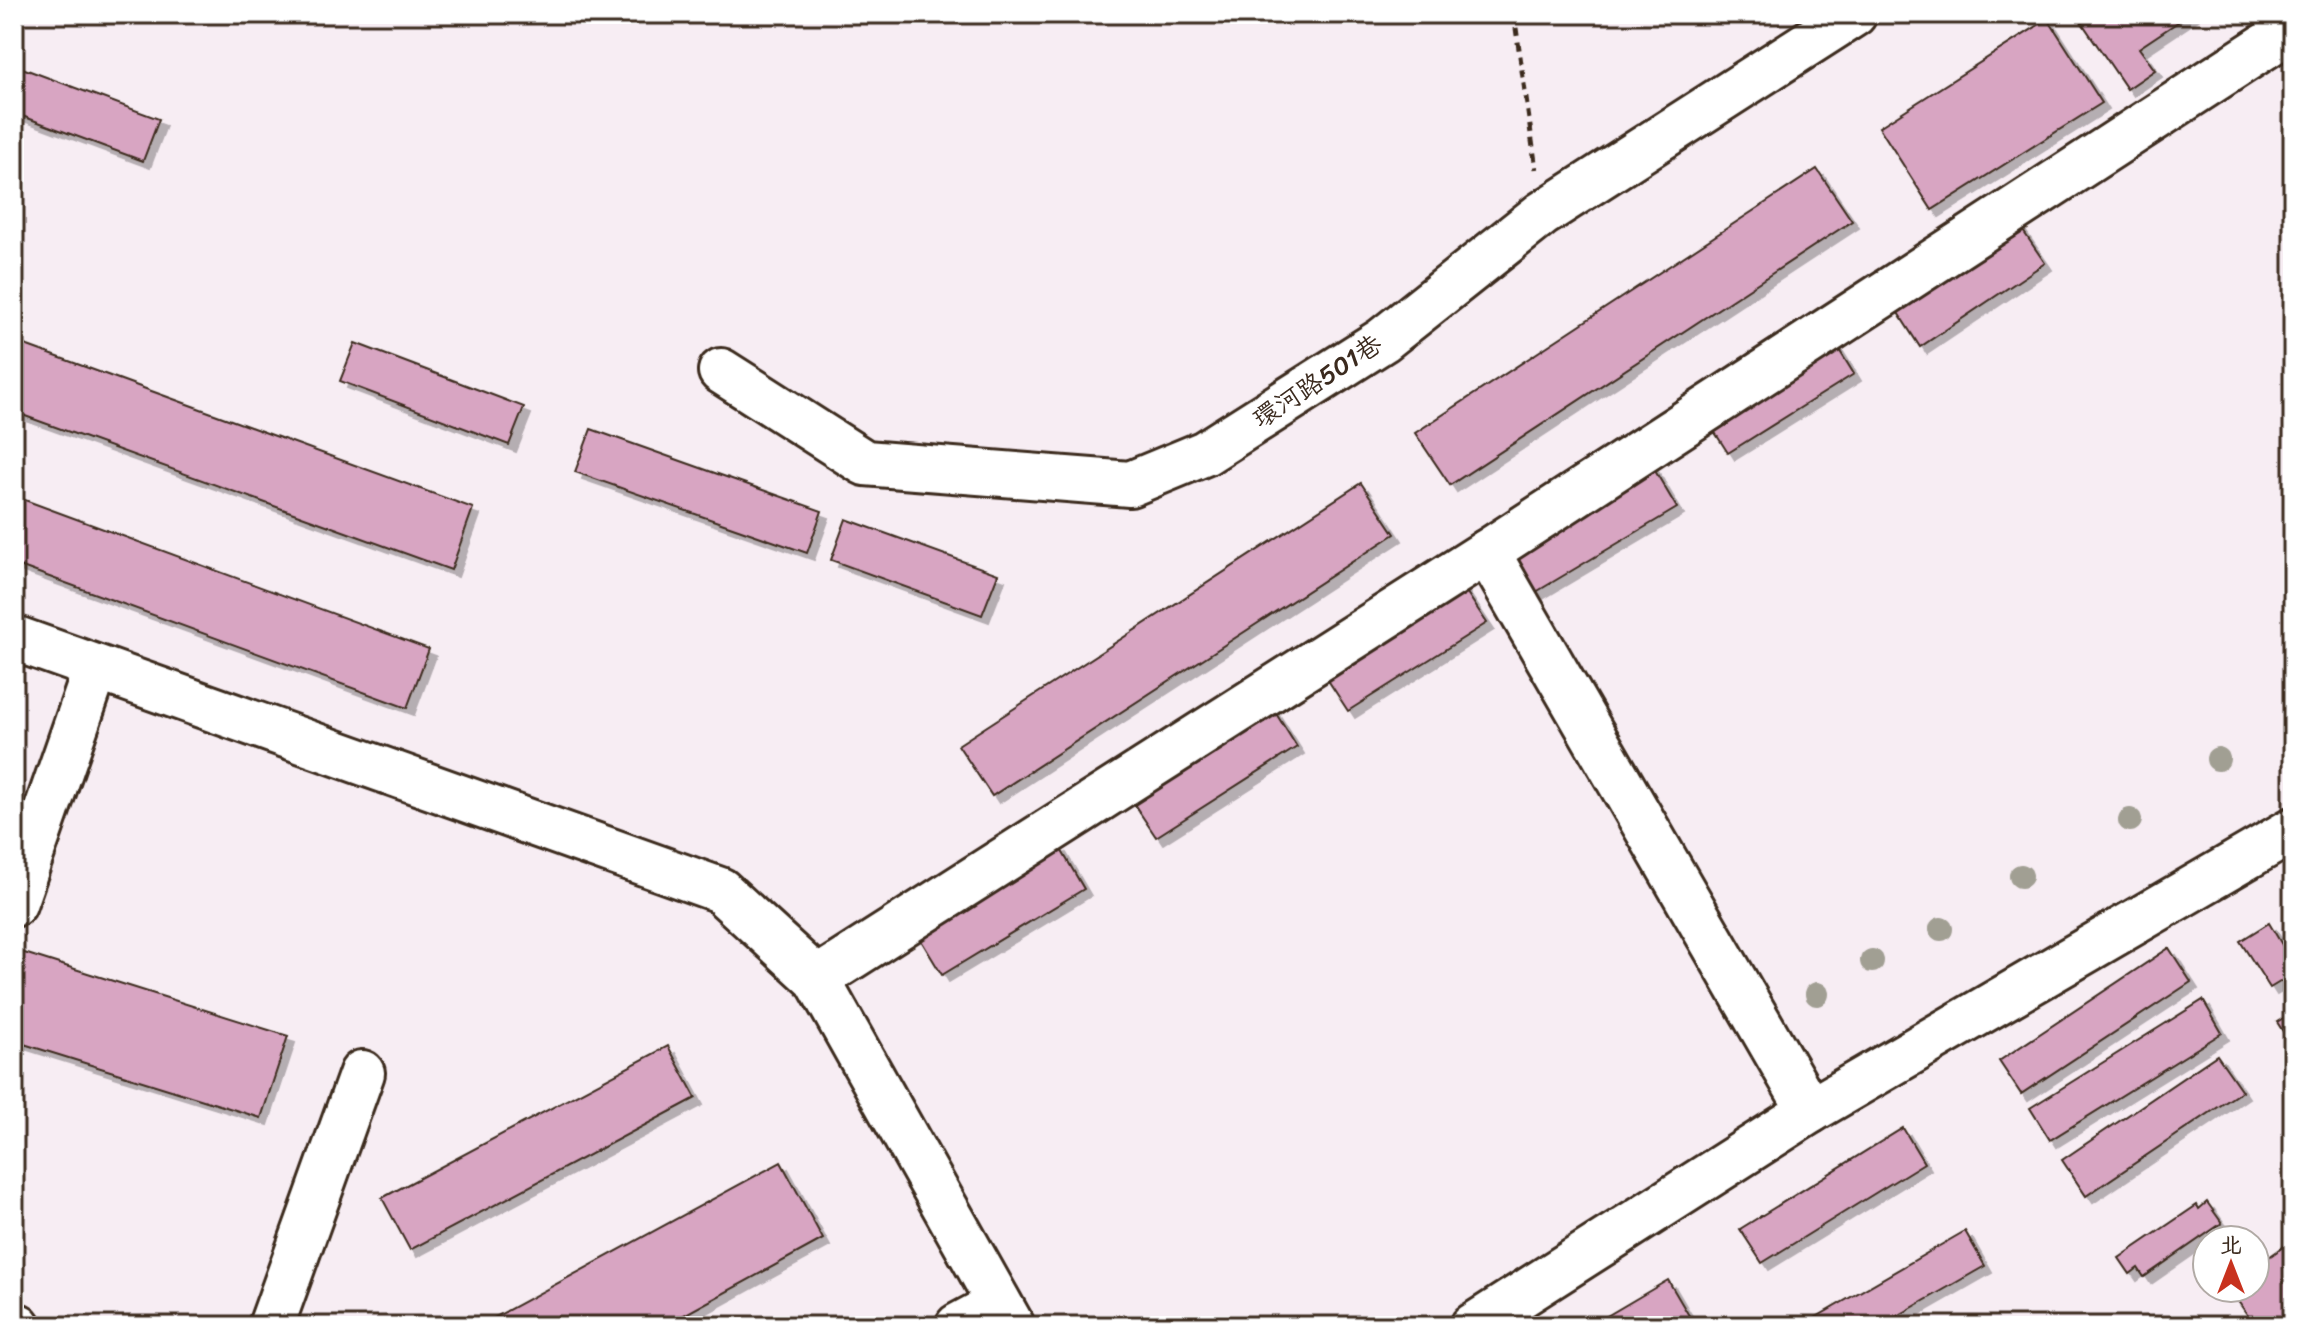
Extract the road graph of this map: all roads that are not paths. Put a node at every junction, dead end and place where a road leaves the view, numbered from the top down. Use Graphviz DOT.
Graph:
graph roads {
  1 [pos="1854,14"];
  2 [pos="2293,28"];
  3 [pos="721,371"];
  4 [pos="1487,552"];
  5 [pos="14,638"];
  6 [pos="96,668"];
  7 [pos="2293,830"];
  8 [pos="16,892"];
  9 [pos="817,979"];
  10 [pos="362,1073"];
  11 [pos="1810,1111"];
  12 [pos="1006,1315"];
  13 [pos="271,1326"];
  14 [pos="958,1326"];
  15 [pos="1473,1326"];
  1 -- 3 [label="street, 環河路501巷"];
  2 -- 4 [label="street"];
  4 -- 9 [label="street"];
  4 -- 11 [label="street"];
  5 -- 6 [label="street"];
  6 -- 8 [label="street"];
  6 -- 9 [label="street"];
  7 -- 11 [label="street"];
  9 -- 12 [label="street"];
  10 -- 13 [label="street"];
  11 -- 15 [label="street"];
  12 -- 14 [label="street"];
}
